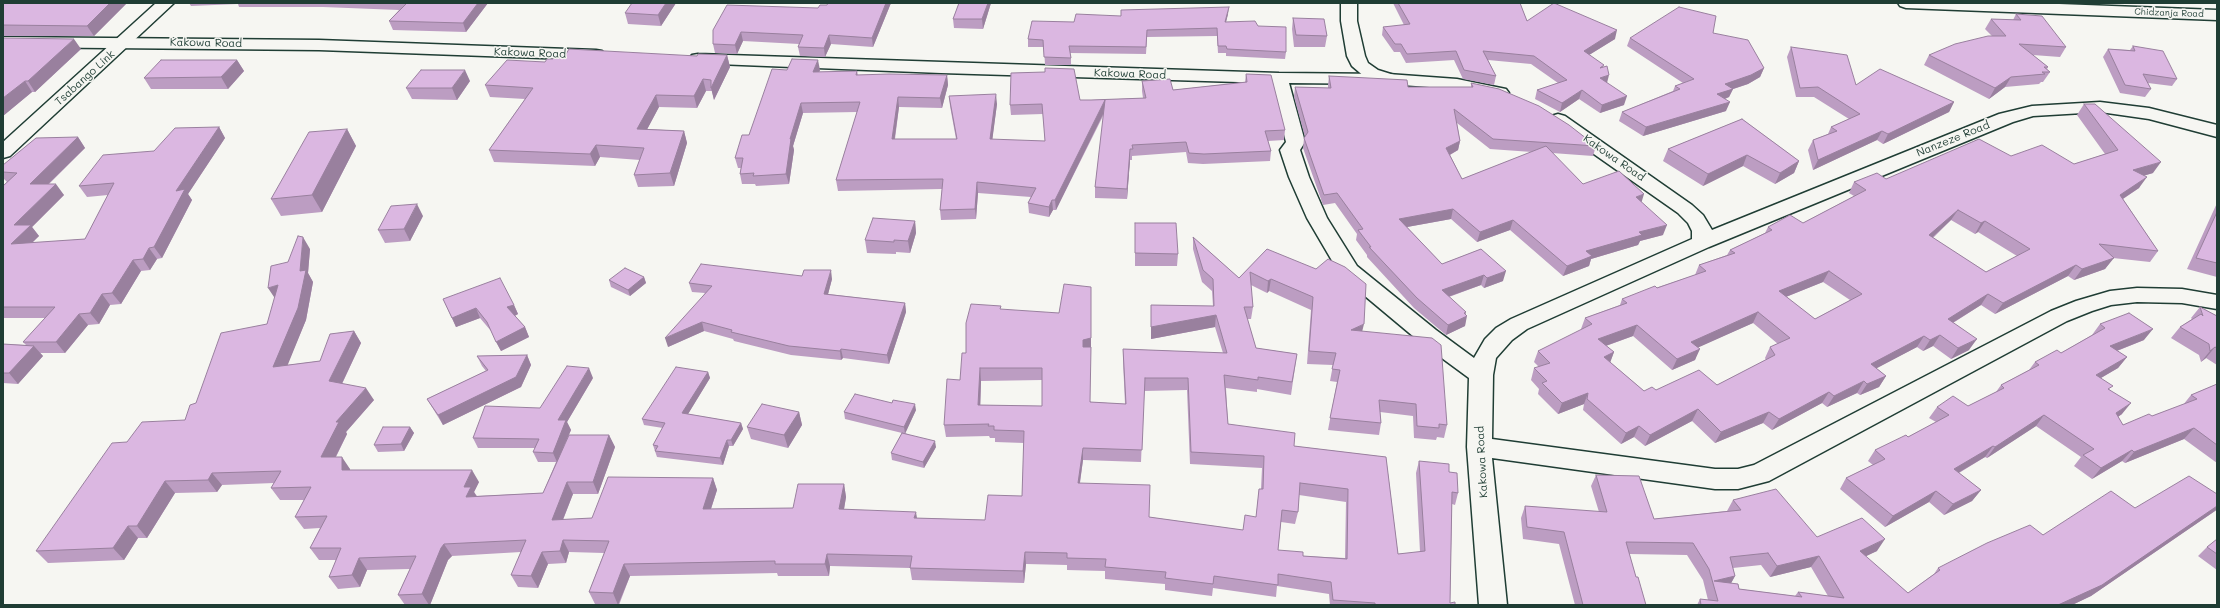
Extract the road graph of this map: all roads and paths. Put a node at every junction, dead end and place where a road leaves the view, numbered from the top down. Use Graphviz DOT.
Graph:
graph roads {
  1 [pos="166,3"];
  2 [pos="1349,3"];
  3 [pos="1906,3"];
  4 [pos="2217,15"];
  5 [pos="3,42"];
  6 [pos="124,42"];
  7 [pos="614,56"];
  8 [pos="678,58"];
  9 [pos="1279,78"];
  10 [pos="1388,79"];
  11 [pos="1516,98"];
  12 [pos="1543,110"];
  13 [pos="2217,130"];
  14 [pos="3,152"];
  15 [pos="1702,242"];
  16 [pos="2217,302"];
  17 [pos="1481,375"];
  18 [pos="1479,447"];
  19 [pos="1493,605"];
  1 -- 6 [label="street, Tsabango Link"];
  2 -- 10 [label="street"];
  3 -- 4 [label="street, Chidzanja Road"];
  5 -- 6 [label="street, Kakowa Road"];
  6 -- 7 [label="street, Kakowa Road"];
  6 -- 14 [label="street, Tsabango Link"];
  8 -- 9 [label="street, Kakowa Road"];
  9 -- 10 [label="street, Kakowa Road"];
  9 -- 17 [label="street"];
  10 -- 11 [label="street, Kakowa Road"];
  12 -- 15 [label="street, Kakowa Road"];
  13 -- 15 [label="street, Nanzeze Road"];
  15 -- 17 [label="street, Kakowa Road"];
  16 -- 18 [label="street"];
  17 -- 18 [label="street, Kakowa Road"];
  18 -- 19 [label="street, Kakowa Road"];
}
